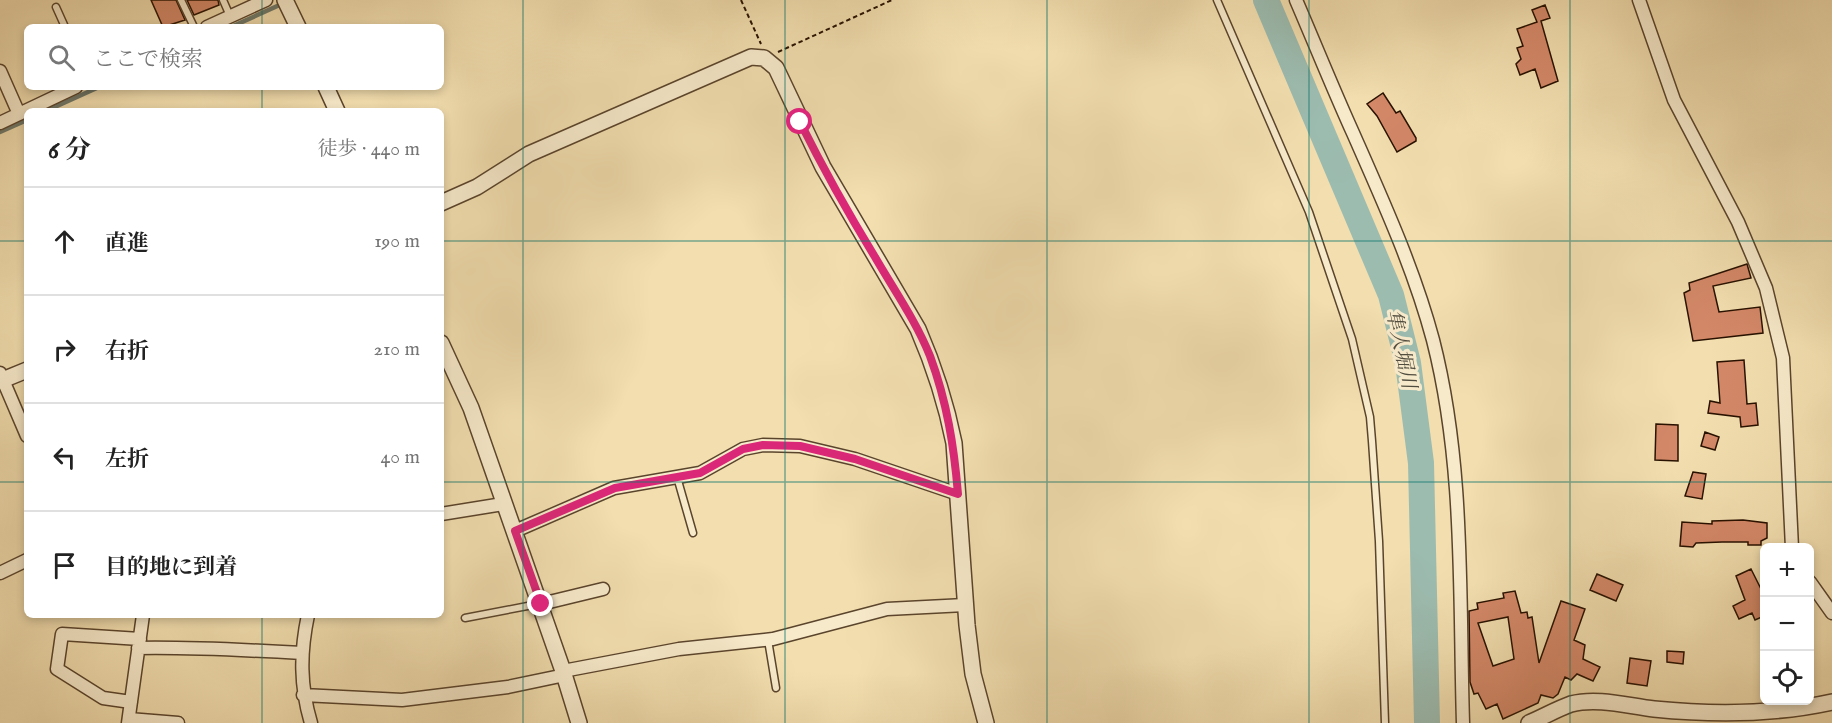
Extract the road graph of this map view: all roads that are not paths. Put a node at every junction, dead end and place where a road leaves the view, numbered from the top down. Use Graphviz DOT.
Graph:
graph roads {
  1 [pos="181,0"];
  2 [pos="223,0"];
  3 [pos="266,0"];
  4 [pos="285,0"];
  5 [pos="1217,0"];
  6 [pos="1296,0"];
  7 [pos="1640,0"];
  8 [pos="56,7"];
  9 [pos="230,16"];
  10 [pos="64,24"];
  11 [pos="193,24"];
  12 [pos="213,24"];
  13 [pos="297,24"];
  14 [pos="0,71"];
  15 [pos="70,90"];
  16 [pos="327,90"];
  17 [pos="32,108"];
  18 [pos="336,108"];
  19 [pos="24,112"];
  20 [pos="20,114"];
  21 [pos="0,123"];
  22 [pos="444,202"];
  23 [pos="444,350"];
  24 [pos="24,371"];
  25 [pos="1,378"];
  26 [pos="24,429"];
  27 [pos="677,477"];
  28 [pos="958,494"];
  29 [pos="503,504"];
  30 [pos="444,514"];
  31 [pos="515,531"];
  32 [pos="693,533"];
  33 [pos="1792,543"];
  34 [pos="24,561"];
  35 [pos="0,573"];
  36 [pos="603,589"];
  37 [pos="1814,589"];
  38 [pos="541,604"];
  39 [pos="965,605"];
  40 [pos="1832,613"];
  41 [pos="143,618"];
  42 [pos="308,618"];
  43 [pos="465,618"];
  44 [pos="768,640"];
  45 [pos="139,644"];
  46 [pos="302,653"];
  47 [pos="564,673"];
  48 [pos="776,688"];
  49 [pos="303,695"];
  50 [pos="131,702"];
  51 [pos="1832,702"];
  52 [pos="128,721"];
  53 [pos="178,723"];
  54 [pos="311,723"];
  55 [pos="579,723"];
  56 [pos="986,723"];
  57 [pos="1385,723"];
  58 [pos="1462,723"];
  59 [pos="1529,723"];
  1 -- 11 [label="lane"];
  2 -- 9 [label="lane"];
  3 -- 9 [label="street"];
  4 -- 13 [label="street"];
  5 -- 57 [label="lane"];
  6 -- 58 [label="street"];
  7 -- 33 [label="street"];
  8 -- 10 [label="lane"];
  9 -- 12 [label="street"];
  14 -- 20 [label="street"];
  15 -- 17 [label="street"];
  16 -- 18 [label="street"];
  19 -- 20 [label="street"];
  20 -- 21 [label="street"];
  22 -- 28 [label="street"];
  23 -- 29 [label="street"];
  24 -- 25 [label="street"];
  25 -- 26 [label="street"];
  27 -- 28 [label="street"];
  27 -- 31 [label="street"];
  27 -- 32 [label="lane"];
  28 -- 39 [label="street"];
  29 -- 30 [label="street"];
  29 -- 31 [label="street"];
  31 -- 38 [label="street"];
  34 -- 35 [label="street"];
  36 -- 38 [label="street"];
  37 -- 40 [label="street"];
  38 -- 43 [label="lane"];
  38 -- 47 [label="street"];
  39 -- 44 [label="street"];
  39 -- 56 [label="street"];
  41 -- 45 [label="street"];
  42 -- 46 [label="street"];
  44 -- 47 [label="street"];
  44 -- 48 [label="lane"];
  45 -- 46 [label="street"];
  45 -- 50 [label="street"];
  45 -- 50 [label="street"];
  46 -- 49 [label="street"];
  47 -- 49 [label="street"];
  47 -- 55 [label="street"];
  49 -- 54 [label="street"];
  50 -- 52 [label="street"];
  51 -- 59 [label="street"];
  52 -- 53 [label="street"];
}
